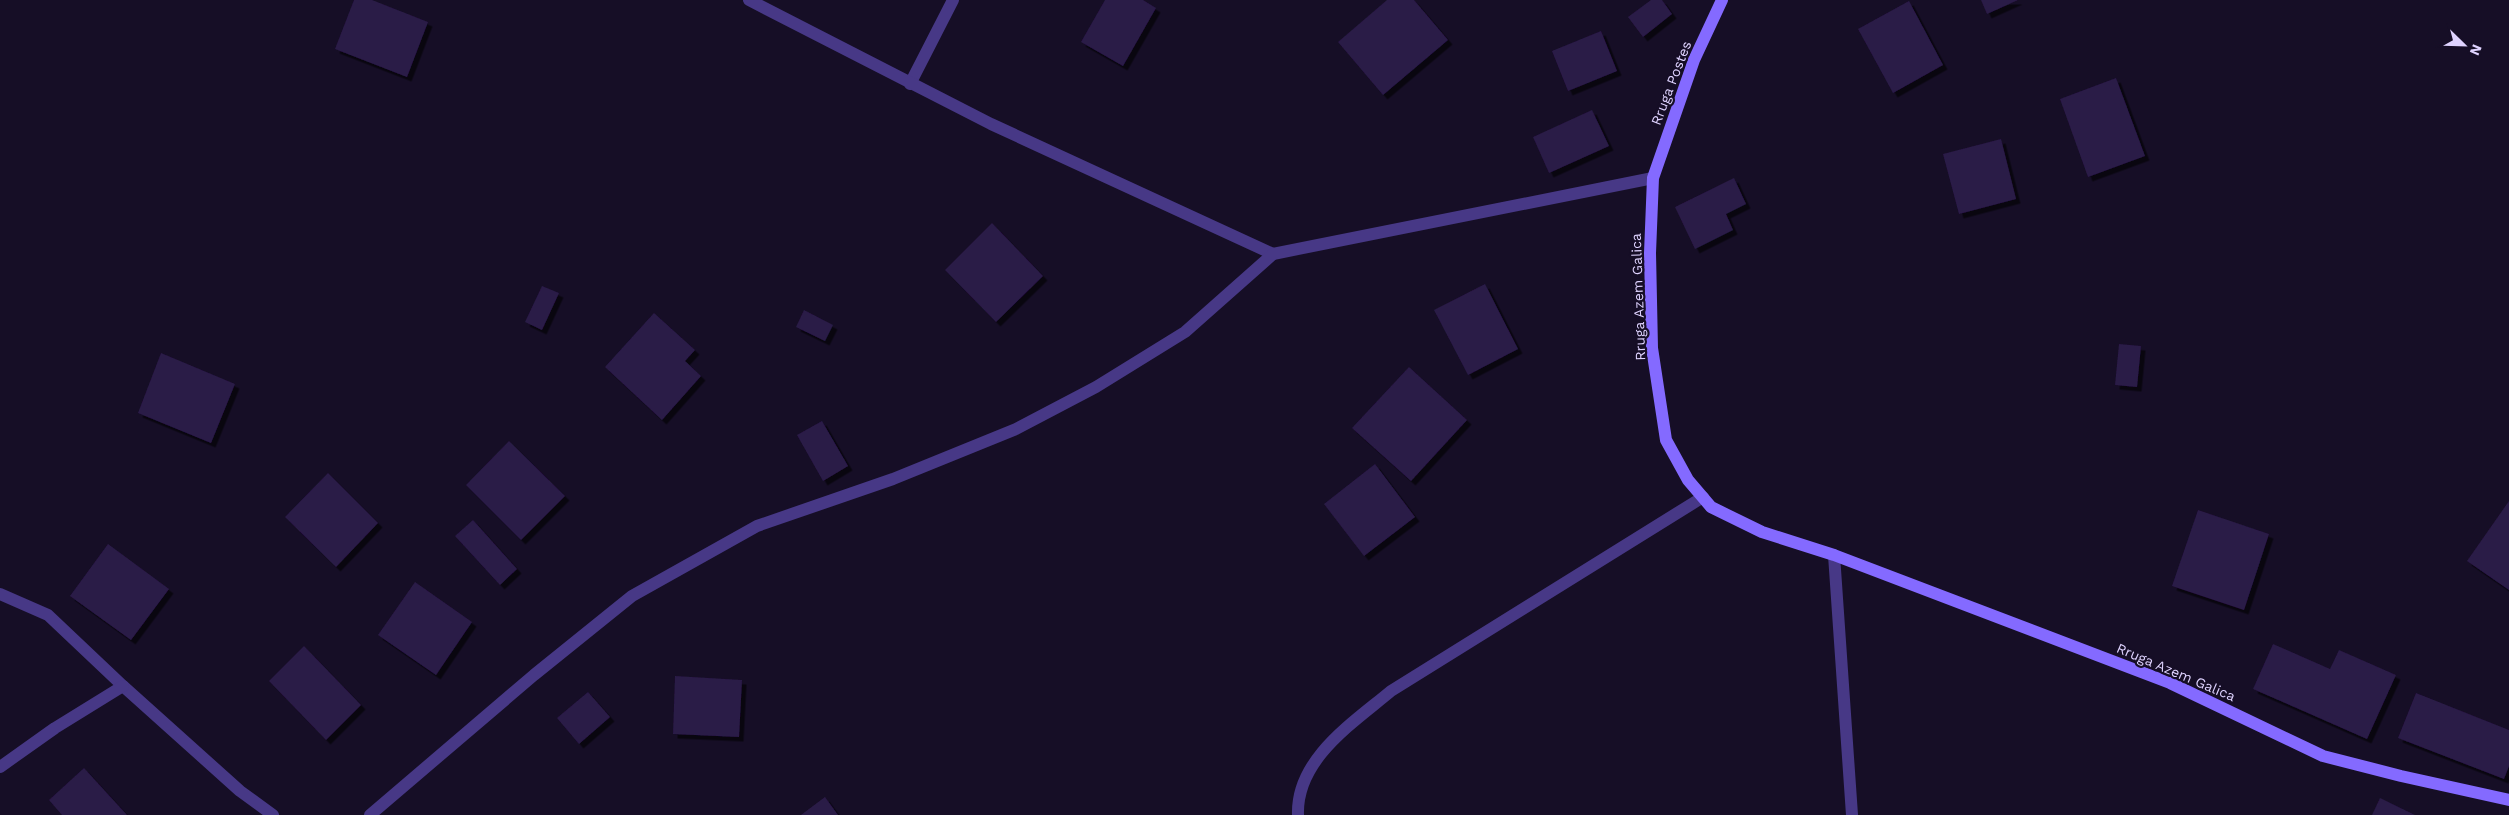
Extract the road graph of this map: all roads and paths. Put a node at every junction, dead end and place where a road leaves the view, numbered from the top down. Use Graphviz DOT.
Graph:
graph roads {
  1 [pos="749,0"];
  2 [pos="953,0"];
  3 [pos="1722,0"];
  4 [pos="910,84"];
  5 [pos="1653,178"];
  6 [pos="1273,254"];
  7 [pos="1703,498"];
  8 [pos="1834,555"];
  9 [pos="0,594"];
  10 [pos="123,686"];
  11 [pos="0,766"];
  12 [pos="2509,800"];
  13 [pos="273,815"];
  14 [pos="370,815"];
  15 [pos="1298,815"];
  16 [pos="1852,815"];
  1 -- 4 [label="street"];
  2 -- 4 [label="street"];
  3 -- 5 [label="street, Rruga Postes"];
  4 -- 6 [label="street"];
  5 -- 6 [label="street"];
  5 -- 7 [label="street, Rruga Azem Galica"];
  6 -- 14 [label="street"];
  7 -- 8 [label="street, Rruga Azem Galica"];
  7 -- 15 [label="street"];
  8 -- 12 [label="street, Rruga Azem Galica"];
  8 -- 16 [label="street"];
  9 -- 10 [label="street"];
  10 -- 11 [label="street"];
  10 -- 13 [label="street"];
}
